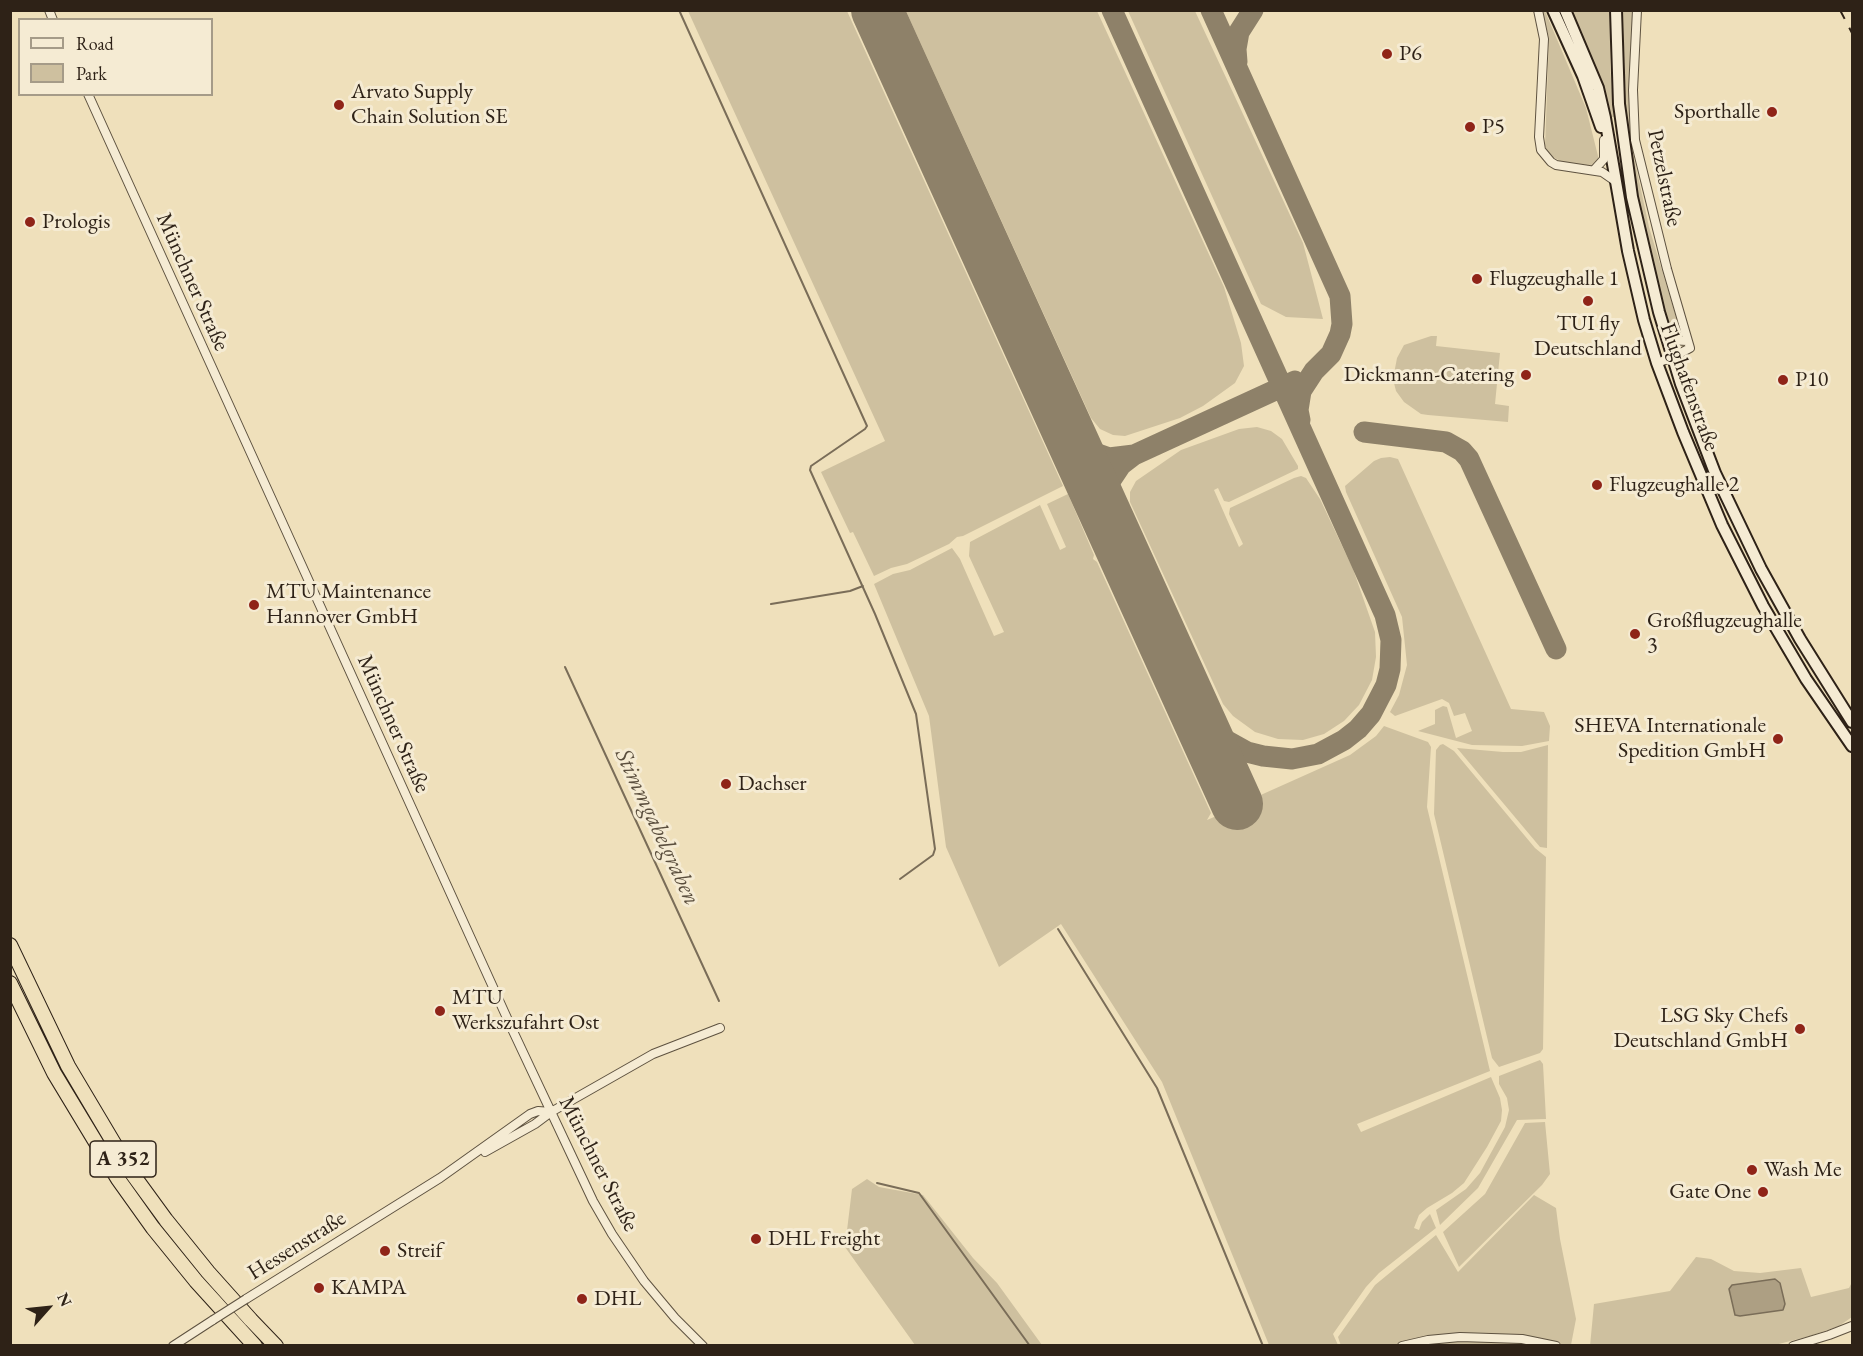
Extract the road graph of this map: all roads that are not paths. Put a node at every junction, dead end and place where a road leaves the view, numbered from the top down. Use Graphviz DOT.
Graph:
graph roads {
  1 [pos="1538,10"];
  2 [pos="1553,10"];
  3 [pos="1565,10"];
  4 [pos="1616,10"];
  5 [pos="1637,10"];
  6 [pos="88,96"];
  7 [pos="1604,138"];
  8 [pos="1612,159"];
  9 [pos="1594,170"];
  10 [pos="1616,182"];
  11 [pos="1668,340"];
  12 [pos="1689,345"];
  13 [pos="1673,357"];
  14 [pos="1657,363"];
  15 [pos="1852,722"];
  16 [pos="1852,746"];
  17 [pos="10,945"];
  18 [pos="10,982"];
  19 [pos="720,1028"];
  20 [pos="551,1112"];
  21 [pos="1852,1324"];
  22 [pos="1509,1340"];
  23 [pos="173,1346"];
  24 [pos="255,1346"];
  25 [pos="276,1346"];
  26 [pos="703,1346"];
  27 [pos="1402,1346"];
  28 [pos="1520,1346"];
  29 [pos="1556,1346"];
  30 [pos="1793,1346"];
  1 -- 9 [label="street"];
  2 -- 7 [label="main road"];
  3 -- 8 [label="main road, Flughafenstraße"];
  4 -- 11 [label="main road, Flughafenstraße"];
  5 -- 12 [label="street, Petzelstraße"];
  6 -- 20 [label="street, Münchner Straße"];
  7 -- 8 [label="main road"];
  7 -- 9 [label="street"];
  8 -- 10 [label="main road, Flughafenstraße"];
  9 -- 10 [label="street"];
  10 -- 14 [label="main road, Flughafenstraße"];
  11 -- 12 [label="street"];
  11 -- 13 [label="main road, Flughafenstraße"];
  12 -- 13 [label="street"];
  13 -- 14 [label="street"];
  13 -- 15 [label="main road, Flughafenstraße"];
  14 -- 16 [label="main road, Flughafenstraße"];
  17 -- 25 [label="highway, A 352"];
  18 -- 24 [label="highway, A 352"];
  19 -- 20 [label="street, Hessenstraße"];
  20 -- 23 [label="street, Hessenstraße, bridge"];
  20 -- 26 [label="street, Münchner Straße"];
  21 -- 30 [label="street"];
  22 -- 27 [label="street"];
  22 -- 28 [label="street"];
  22 -- 29 [label="street"];
}
